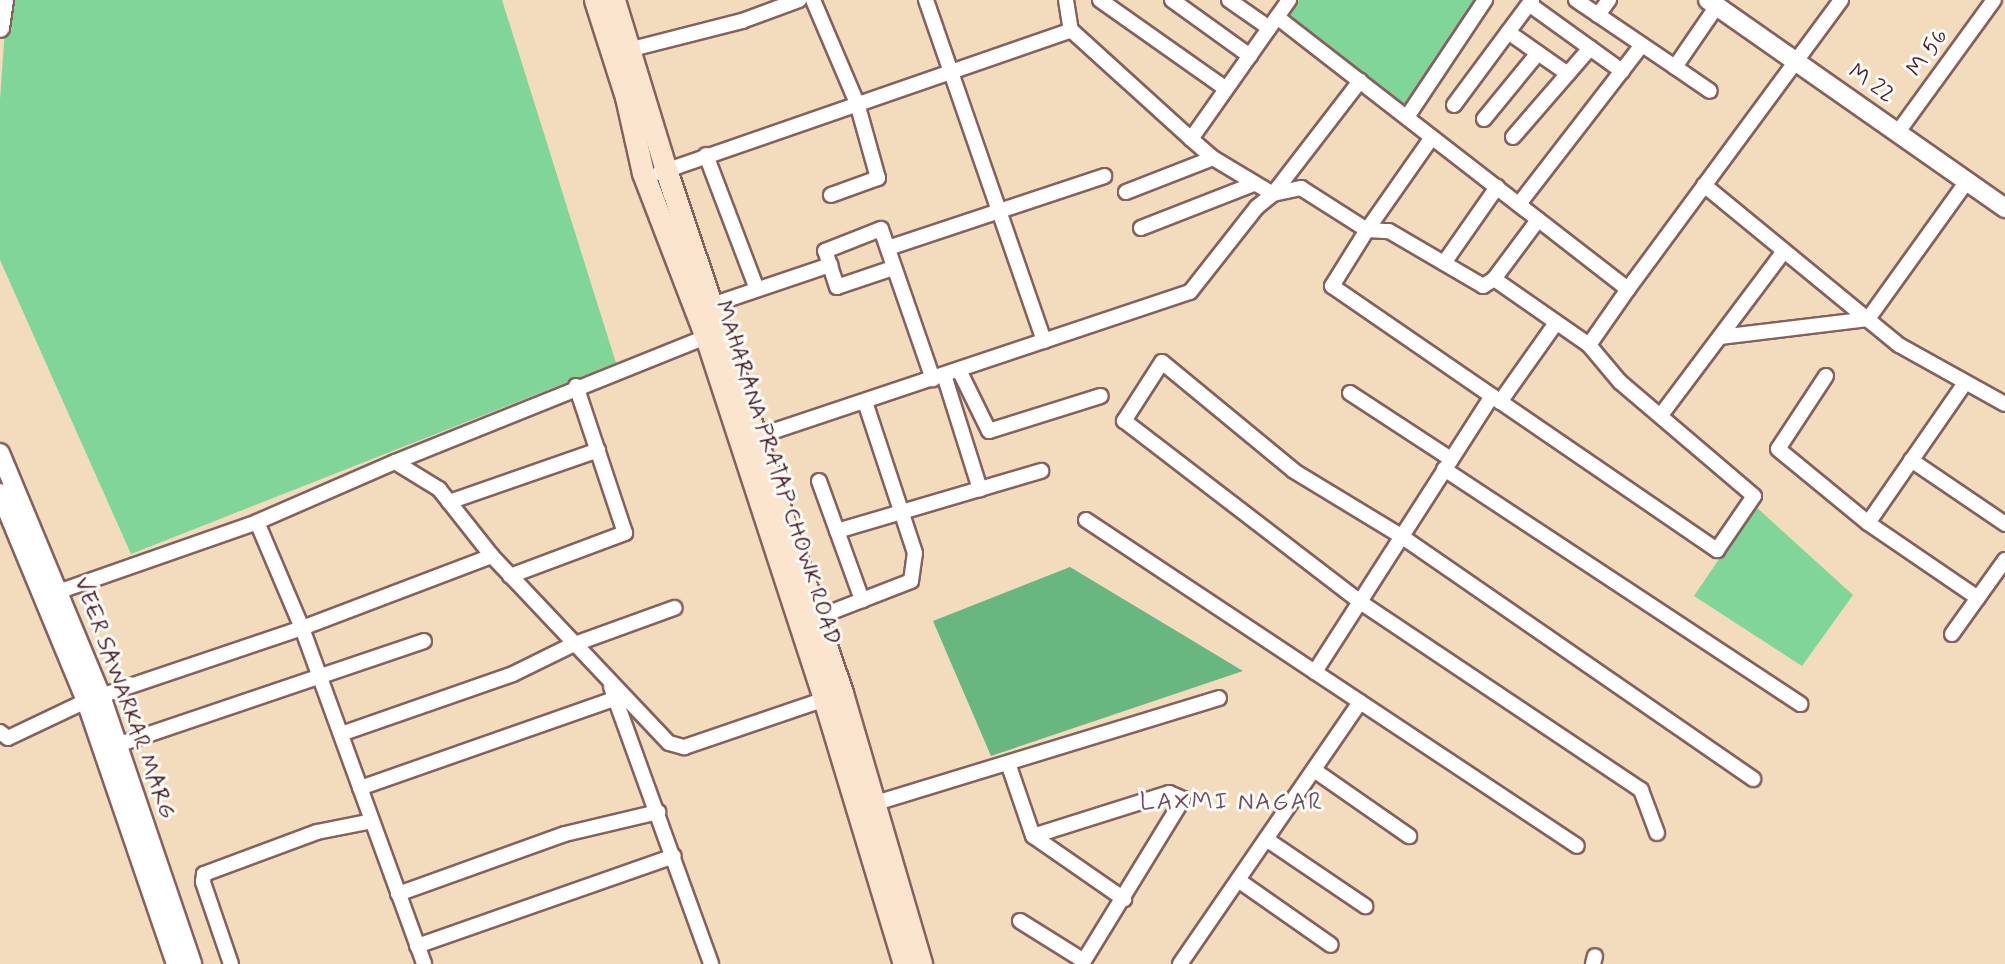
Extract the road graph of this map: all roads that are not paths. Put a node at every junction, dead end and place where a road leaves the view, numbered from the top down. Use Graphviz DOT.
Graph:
graph roads {
  1 [pos="4,0"];
  2 [pos="595,0"];
  3 [pos="614,0"];
  4 [pos="799,0"];
  5 [pos="813,0"];
  6 [pos="926,0"];
  7 [pos="1066,0"];
  8 [pos="1100,0"];
  9 [pos="1172,0"];
  10 [pos="1230,0"];
  11 [pos="1288,0"];
  12 [pos="1485,0"];
  13 [pos="1576,0"];
  14 [pos="1609,0"];
  15 [pos="1841,0"];
  16 [pos="1994,0"];
  17 [pos="1530,2"];
  18 [pos="1713,3"];
  19 [pos="1598,15"];
  20 [pos="1273,23"];
  21 [pos="0,28"];
  22 [pos="1071,30"];
  23 [pos="1508,32"];
  24 [pos="1642,45"];
  25 [pos="1590,48"];
  26 [pos="632,49"];
  27 [pos="1538,52"];
  28 [pos="1250,56"];
  29 [pos="1797,61"];
  30 [pos="1675,67"];
  31 [pos="952,71"];
  32 [pos="1622,71"];
  33 [pos="1568,74"];
  34 [pos="1360,81"];
  35 [pos="1226,89"];
  36 [pos="1710,91"];
  37 [pos="857,103"];
  38 [pos="1454,105"];
  39 [pos="1406,117"];
  40 [pos="1484,119"];
  41 [pos="1898,132"];
  42 [pos="1432,137"];
  43 [pos="1513,137"];
  44 [pos="1191,139"];
  45 [pos="706,155"];
  46 [pos="1213,158"];
  47 [pos="666,170"];
  48 [pos="1104,176"];
  49 [pos="645,178"];
  50 [pos="1967,181"];
  51 [pos="1254,184"];
  52 [pos="1704,185"];
  53 [pos="1497,187"];
  54 [pos="1126,192"];
  55 [pos="1273,194"];
  56 [pos="831,195"];
  57 [pos="2002,201"];
  58 [pos="1519,204"];
  59 [pos="999,211"];
  60 [pos="1538,220"];
  61 [pos="1141,228"];
  62 [pos="1367,230"];
  63 [pos="888,248"];
  64 [pos="1784,251"];
  65 [pos="1444,263"];
  66 [pos="830,265"];
  67 [pos="893,268"];
  68 [pos="1494,279"];
  69 [pos="757,289"];
  70 [pos="1628,289"];
  71 [pos="712,306"];
  72 [pos="1868,319"];
  73 [pos="1556,323"];
  74 [pos="713,334"];
  75 [pos="1720,337"];
  76 [pos="1044,341"];
  77 [pos="1589,345"];
  78 [pos="959,370"];
  79 [pos="1826,376"];
  80 [pos="938,377"];
  81 [pos="1965,383"];
  82 [pos="576,386"];
  83 [pos="1350,393"];
  84 [pos="1101,396"];
  85 [pos="1496,399"];
  86 [pos="865,402"];
  87 [pos="2005,404"];
  88 [pos="1661,415"];
  89 [pos="746,440"];
  90 [pos="598,450"];
  91 [pos="0,453"];
  92 [pos="1911,460"];
  93 [pos="395,462"];
  94 [pos="1448,464"];
  95 [pos="1041,471"];
  96 [pos="818,481"];
  97 [pos="980,489"];
  98 [pos="0,493"];
  99 [pos="449,502"];
  100 [pos="902,512"];
  101 [pos="1086,520"];
  102 [pos="257,522"];
  103 [pos="1868,523"];
  104 [pos="2005,524"];
  105 [pos="837,531"];
  106 [pos="1401,536"];
  107 [pos="492,556"];
  108 [pos="2005,560"];
  109 [pos="510,576"];
  110 [pos="52,593"];
  111 [pos="1978,598"];
  112 [pos="862,600"];
  113 [pos="1359,601"];
  114 [pos="674,608"];
  115 [pos="816,618"];
  116 [pos="302,628"];
  117 [pos="1952,634"];
  118 [pos="424,641"];
  119 [pos="572,645"];
  120 [pos="1315,672"];
  121 [pos="319,673"];
  122 [pos="616,694"];
  123 [pos="833,696"];
  124 [pos="93,698"];
  125 [pos="1219,698"];
  126 [pos="1360,702"];
  127 [pos="1801,704"];
  128 [pos="0,732"];
  129 [pos="341,734"];
  130 [pos="117,745"];
  131 [pos="1008,763"];
  132 [pos="1314,770"];
  133 [pos="1752,779"];
  134 [pos="360,788"];
  135 [pos="867,806"];
  136 [pos="658,813"];
  137 [pos="372,821"];
  138 [pos="1657,833"];
  139 [pos="1033,836"];
  140 [pos="1409,836"];
  141 [pos="1266,839"];
  142 [pos="1577,846"];
  143 [pos="674,856"];
  144 [pos="1238,880"];
  145 [pos="398,894"];
  146 [pos="1124,899"];
  147 [pos="1365,906"];
  148 [pos="1020,921"];
  149 [pos="1331,945"];
  150 [pos="421,956"];
  151 [pos="1083,963"];
  152 [pos="176,964"];
  153 [pos="192,964"];
  154 [pos="231,964"];
  155 [pos="408,964"];
  156 [pos="711,964"];
  157 [pos="904,964"];
  158 [pos="921,964"];
  159 [pos="1180,964"];
  1 -- 21 [label="street"];
  2 -- 49 [label="main road, MAHARANA PRATAP CHOWK ROAD"];
  3 -- 26 [label="main road, MAHARANA PRATAP CHOWK ROAD"];
  4 -- 26 [label="street"];
  5 -- 37 [label="street"];
  6 -- 31 [label="street"];
  7 -- 22 [label="street"];
  8 -- 35 [label="street"];
  9 -- 28 [label="street"];
  10 -- 20 [label="street"];
  11 -- 20 [label="street"];
  12 -- 39 [label="street"];
  13 -- 19 [label="street"];
  14 -- 19 [label="street"];
  15 -- 29 [label="street"];
  16 -- 41 [label="street, M 56"];
  17 -- 23 [label="street"];
  17 -- 25 [label="street"];
  18 -- 29 [label="street, M 22"];
  18 -- 30 [label="street"];
  19 -- 24 [label="street"];
  20 -- 28 [label="street"];
  20 -- 34 [label="street"];
  22 -- 31 [label="street"];
  22 -- 44 [label="street"];
  23 -- 27 [label="street"];
  23 -- 38 [label="street"];
  24 -- 30 [label="street"];
  24 -- 32 [label="street"];
  25 -- 32 [label="street"];
  25 -- 33 [label="street"];
  26 -- 47 [label="main road, MAHARANA PRATAP CHOWK ROAD"];
  27 -- 33 [label="street"];
  27 -- 40 [label="street"];
  28 -- 35 [label="street"];
  29 -- 41 [label="street, M 22"];
  29 -- 52 [label="street"];
  30 -- 36 [label="street"];
  31 -- 37 [label="street"];
  31 -- 59 [label="street"];
  32 -- 58 [label="street"];
  33 -- 43 [label="street"];
  34 -- 39 [label="street"];
  34 -- 55 [label="street"];
  35 -- 44 [label="street"];
  37 -- 45 [label="street"];
  37 -- 56 [label="street"];
  39 -- 42 [label="street"];
  41 -- 50 [label="street, M 22"];
  42 -- 53 [label="street"];
  42 -- 62 [label="street"];
  44 -- 46 [label="street"];
  45 -- 47 [label="street"];
  45 -- 69 [label="street"];
  46 -- 51 [label="street"];
  46 -- 54 [label="street"];
  47 -- 49 [label="street"];
  47 -- 71 [label="main road, MAHARANA PRATAP CHOWK ROAD"];
  48 -- 59 [label="street"];
  49 -- 74 [label="main road, MAHARANA PRATAP CHOWK ROAD"];
  50 -- 57 [label="street, M 22"];
  50 -- 72 [label="street"];
  51 -- 55 [label="street"];
  51 -- 61 [label="street"];
  52 -- 64 [label="street"];
  52 -- 70 [label="street"];
  53 -- 58 [label="street"];
  53 -- 65 [label="street"];
  55 -- 62 [label="street"];
  55 -- 76 [label="street"];
  58 -- 60 [label="street"];
  59 -- 63 [label="street"];
  59 -- 76 [label="street"];
  60 -- 68 [label="street"];
  60 -- 70 [label="street"];
  62 -- 65 [label="street"];
  62 -- 85 [label="street"];
  63 -- 66 [label="street"];
  63 -- 67 [label="street"];
  64 -- 72 [label="street"];
  64 -- 75 [label="street"];
  65 -- 68 [label="street"];
  66 -- 67 [label="street"];
  66 -- 69 [label="street"];
  67 -- 80 [label="street"];
  68 -- 73 [label="street"];
  69 -- 71 [label="street"];
  70 -- 77 [label="street"];
  71 -- 74 [label="main road, MAHARANA PRATAP CHOWK ROAD"];
  72 -- 75 [label="street"];
  72 -- 81 [label="street"];
  73 -- 77 [label="street"];
  73 -- 85 [label="street"];
  74 -- 82 [label="street"];
  74 -- 89 [label="main road, MAHARANA PRATAP CHOWK ROAD"];
  75 -- 88 [label="street"];
  76 -- 78 [label="street"];
  77 -- 88 [label="street"];
  78 -- 80 [label="street"];
  78 -- 84 [label="street"];
  79 -- 103 [label="street"];
  80 -- 86 [label="street"];
  80 -- 97 [label="street"];
  81 -- 87 [label="street"];
  81 -- 92 [label="street"];
  82 -- 90 [label="street"];
  82 -- 93 [label="street"];
  83 -- 94 [label="street"];
  85 -- 88 [label="street"];
  85 -- 94 [label="street"];
  86 -- 89 [label="street"];
  86 -- 100 [label="street"];
  89 -- 115 [label="main road, MAHARANA PRATAP CHOWK ROAD"];
  89 -- 123 [label="main road, MAHARANA PRATAP CHOWK ROAD"];
  90 -- 99 [label="street"];
  90 -- 109 [label="street"];
  91 -- 110 [label="street, VEER SAWARKAR MARG"];
  92 -- 103 [label="street"];
  92 -- 104 [label="street"];
  93 -- 99 [label="street"];
  93 -- 102 [label="street"];
  94 -- 106 [label="street"];
  94 -- 127 [label="street"];
  95 -- 97 [label="street"];
  96 -- 105 [label="street"];
  97 -- 100 [label="street"];
  98 -- 110 [label="street, VEER SAWARKAR MARG"];
  99 -- 107 [label="street"];
  100 -- 105 [label="street"];
  100 -- 112 [label="street"];
  101 -- 120 [label="street"];
  102 -- 110 [label="street"];
  102 -- 116 [label="street"];
  103 -- 111 [label="street"];
  105 -- 112 [label="street"];
  106 -- 113 [label="street"];
  106 -- 113 [label="street"];
  106 -- 133 [label="street"];
  107 -- 109 [label="street"];
  107 -- 116 [label="street"];
  108 -- 111 [label="street"];
  109 -- 119 [label="street"];
  110 -- 124 [label="street, VEER SAWARKAR MARG"];
  111 -- 117 [label="street"];
  112 -- 115 [label="street"];
  113 -- 120 [label="street"];
  113 -- 138 [label="street"];
  114 -- 119 [label="street"];
  115 -- 123 [label="main road, MAHARANA PRATAP CHOWK ROAD"];
  116 -- 121 [label="street"];
  116 -- 124 [label="street"];
  118 -- 121 [label="street"];
  119 -- 122 [label="street"];
  119 -- 129 [label="street"];
  120 -- 126 [label="street"];
  121 -- 129 [label="street"];
  121 -- 130 [label="street"];
  122 -- 123 [label="street"];
  122 -- 134 [label="street"];
  122 -- 136 [label="street"];
  123 -- 135 [label="main road, MAHARANA PRATAP CHOWK ROAD"];
  124 -- 128 [label="street"];
  124 -- 130 [label="street, VEER SAWARKAR MARG"];
  124 -- 152 [label="street, VEER SAWARKAR MARG"];
  125 -- 131 [label="street"];
  126 -- 132 [label="street"];
  126 -- 142 [label="street"];
  129 -- 134 [label="street"];
  130 -- 153 [label="street, VEER SAWARKAR MARG"];
  131 -- 135 [label="street"];
  131 -- 139 [label="street"];
  132 -- 140 [label="street"];
  132 -- 141 [label="street"];
  134 -- 137 [label="street"];
  135 -- 157 [label="main road, MAHARANA PRATAP CHOWK ROAD"];
  135 -- 158 [label="main road, MAHARANA PRATAP CHOWK ROAD"];
  136 -- 143 [label="street"];
  136 -- 145 [label="street"];
  137 -- 145 [label="street"];
  137 -- 154 [label="street"];
  139 -- 146 [label="street"];
  139 -- 146 [label="street"];
  141 -- 144 [label="street"];
  141 -- 147 [label="street"];
  143 -- 150 [label="street"];
  143 -- 156 [label="street"];
  144 -- 149 [label="street"];
  144 -- 159 [label="street"];
  145 -- 150 [label="street"];
  146 -- 151 [label="street"];
  148 -- 151 [label="street"];
  150 -- 155 [label="street"];
}
